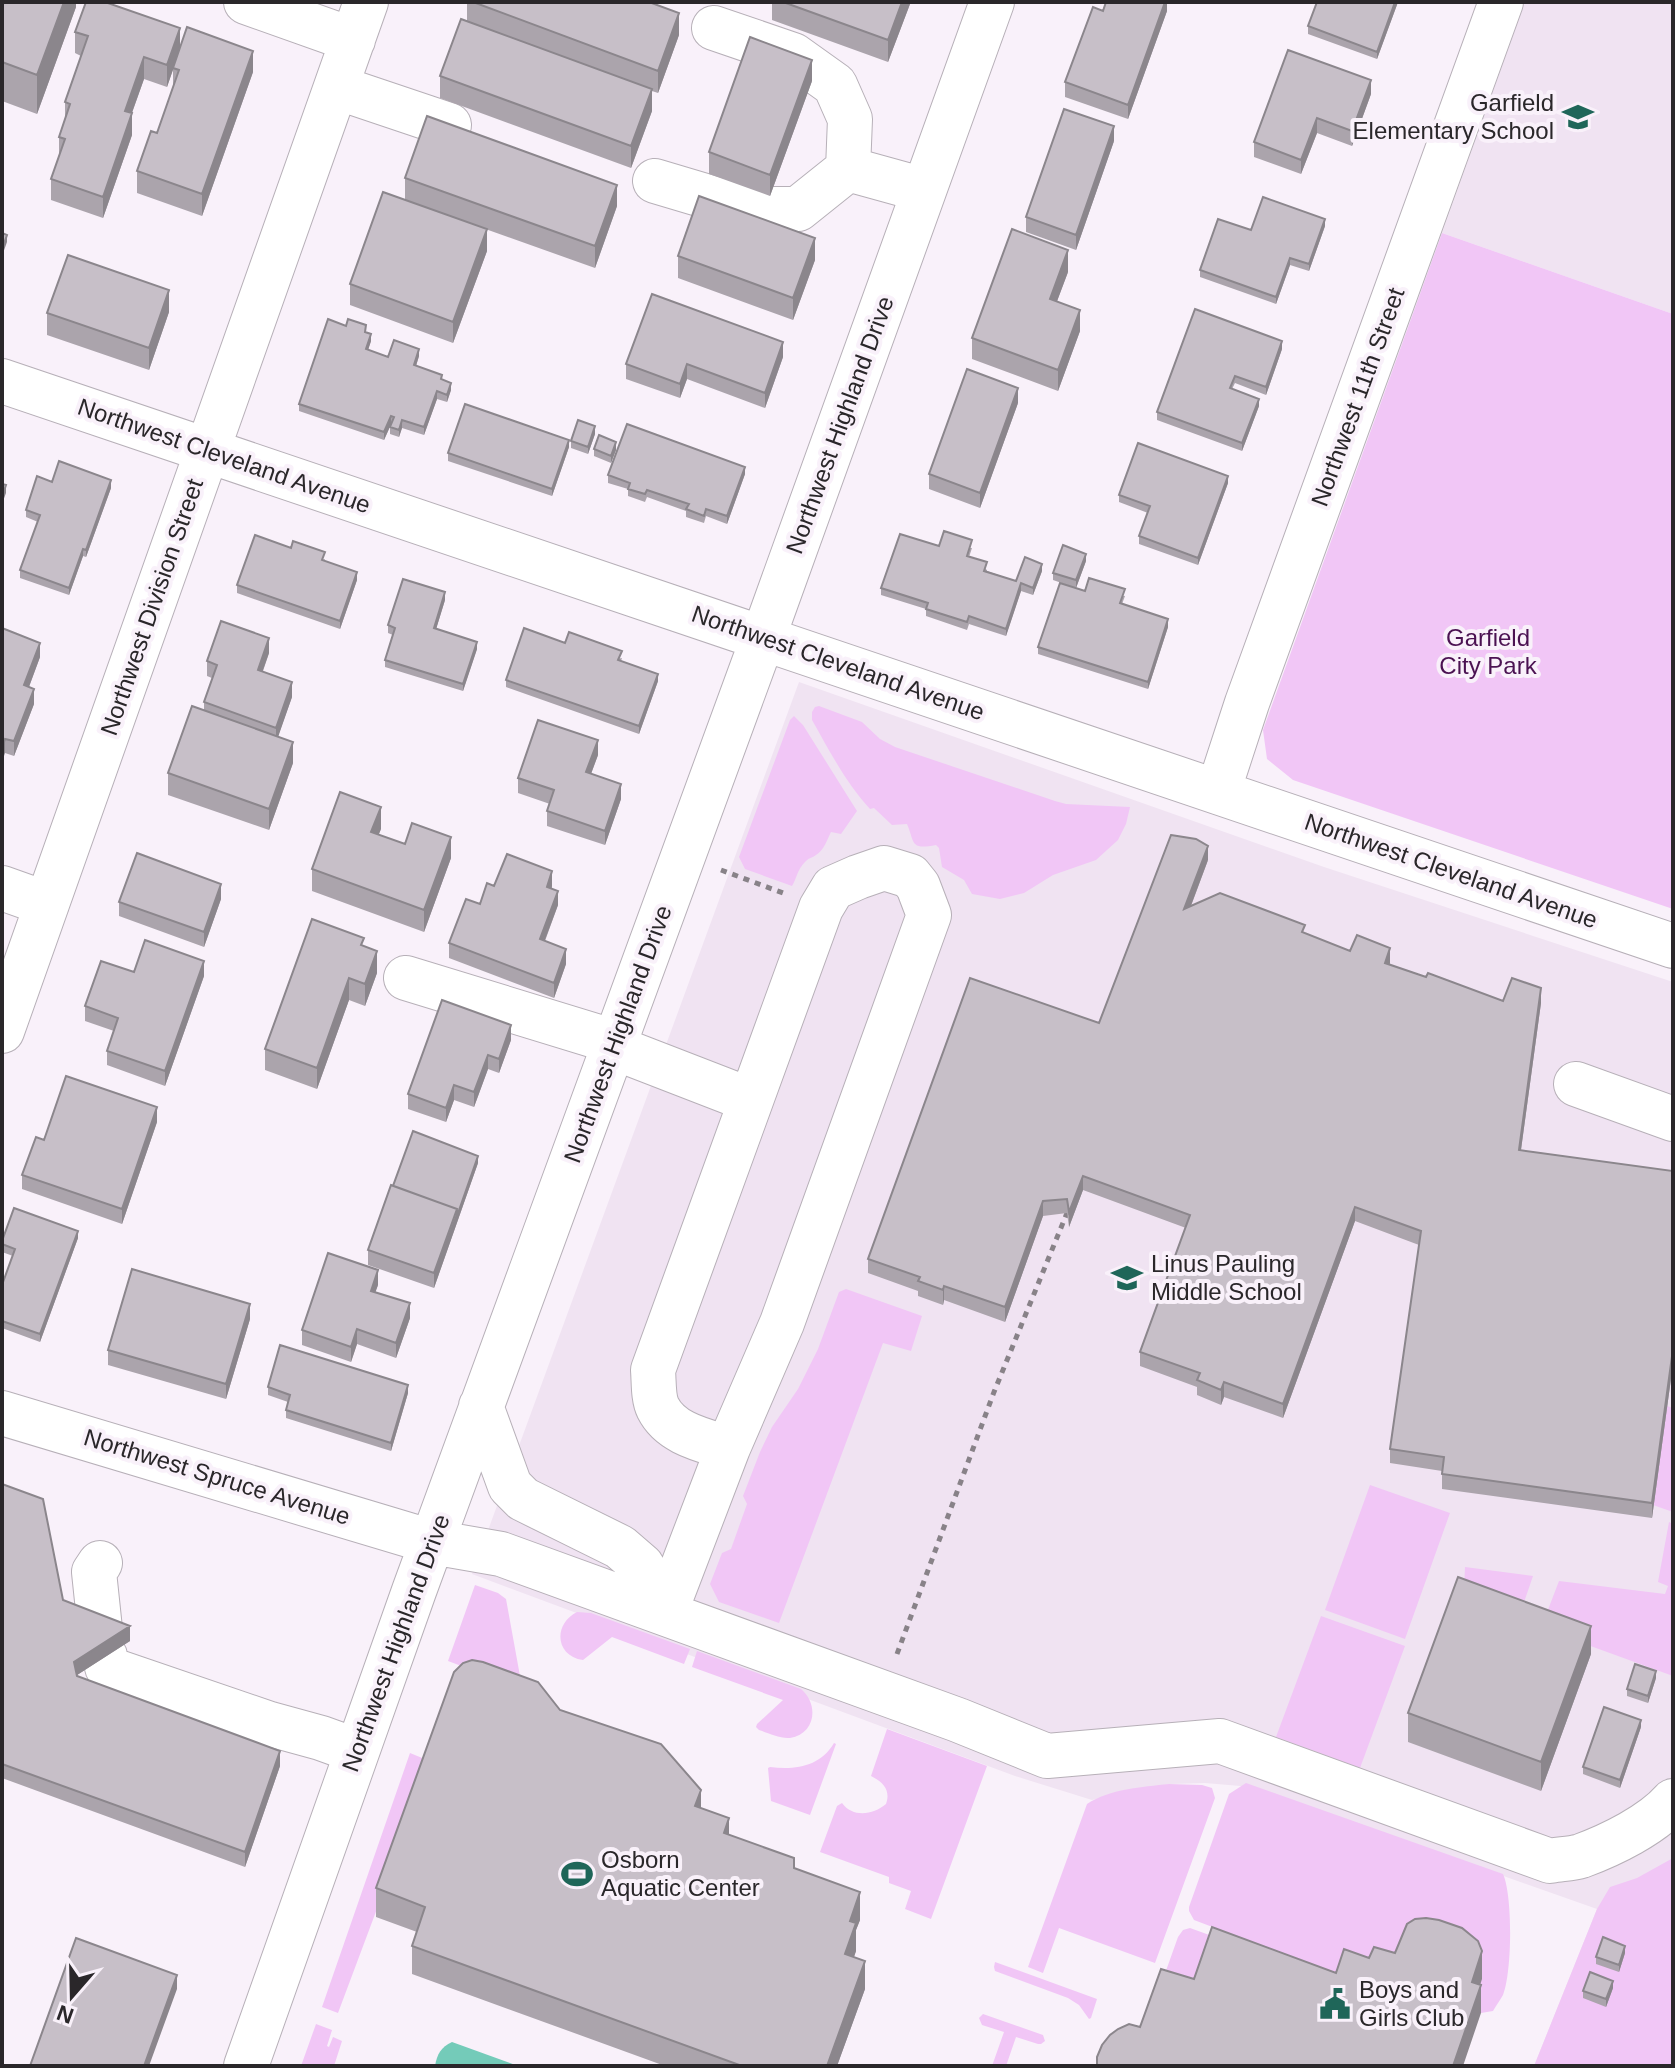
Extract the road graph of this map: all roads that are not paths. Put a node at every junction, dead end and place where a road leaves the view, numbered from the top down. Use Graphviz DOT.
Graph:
graph roads {
  1 [pos="246,2"];
  2 [pos="992,2"];
  3 [pos="1501,2"];
  4 [pos="359,21"];
  5 [pos="714,28"];
  6 [pos="336,87"];
  7 [pos="449,125"];
  8 [pos="848,169"];
  9 [pos="655,181"];
  10 [pos="924,190"];
  11 [pos="2,381"];
  12 [pos="207,451"];
  13 [pos="763,638"];
  14 [pos="1218,792"];
  15 [pos="2,888"];
  16 [pos="47,904"];
  17 [pos="1673,946"];
  18 [pos="406,978"];
  19 [pos="2,1031"];
  20 [pos="614,1044"];
  21 [pos="1576,1084"];
  22 [pos="750,1100"];
  23 [pos="1673,1119"];
  24 [pos="481,1406"];
  25 [pos="2,1413"];
  26 [pos="728,1448"];
  27 [pos="432,1542"];
  28 [pos="100,1563"];
  29 [pos="665,1613"];
  30 [pos="357,1751"];
  31 [pos="1673,1801"];
  32 [pos="246,2066"];
  1 -- 4 [label="street"];
  2 -- 10 [label="street, Northwest Highland Drive"];
  3 -- 14 [label="street, Northwest 11th Street"];
  4 -- 6 [label="street, Northwest Division Street"];
  5 -- 8 [label="street"];
  6 -- 7 [label="street"];
  6 -- 12 [label="street, Northwest Division Street"];
  8 -- 9 [label="street"];
  8 -- 10 [label="street"];
  10 -- 13 [label="street, Northwest Highland Drive"];
  11 -- 12 [label="street, Northwest Cleveland Avenue"];
  12 -- 13 [label="street, Northwest Cleveland Avenue"];
  12 -- 16 [label="street, Northwest Division Street"];
  13 -- 14 [label="street, Northwest Cleveland Avenue"];
  13 -- 20 [label="street, Northwest Highland Drive"];
  14 -- 17 [label="street, Northwest Cleveland Avenue"];
  15 -- 16 [label="street"];
  16 -- 19 [label="street, Northwest Division Street"];
  18 -- 20 [label="street"];
  20 -- 22 [label="street"];
  20 -- 24 [label="street, Northwest Highland Drive"];
  21 -- 23 [label="street"];
  22 -- 26 [label="street"];
  22 -- 26 [label="street"];
  24 -- 27 [label="street, Northwest Highland Drive"];
  24 -- 29 [label="street"];
  25 -- 27 [label="street, Northwest Spruce Avenue"];
  26 -- 29 [label="street"];
  27 -- 29 [label="street, Northwest Spruce Avenue"];
  27 -- 30 [label="street, Northwest Highland Drive"];
  28 -- 30 [label="street"];
  29 -- 31 [label="street, Northwest Spruce Avenue"];
  30 -- 32 [label="street, Northwest Highland Drive"];
}
